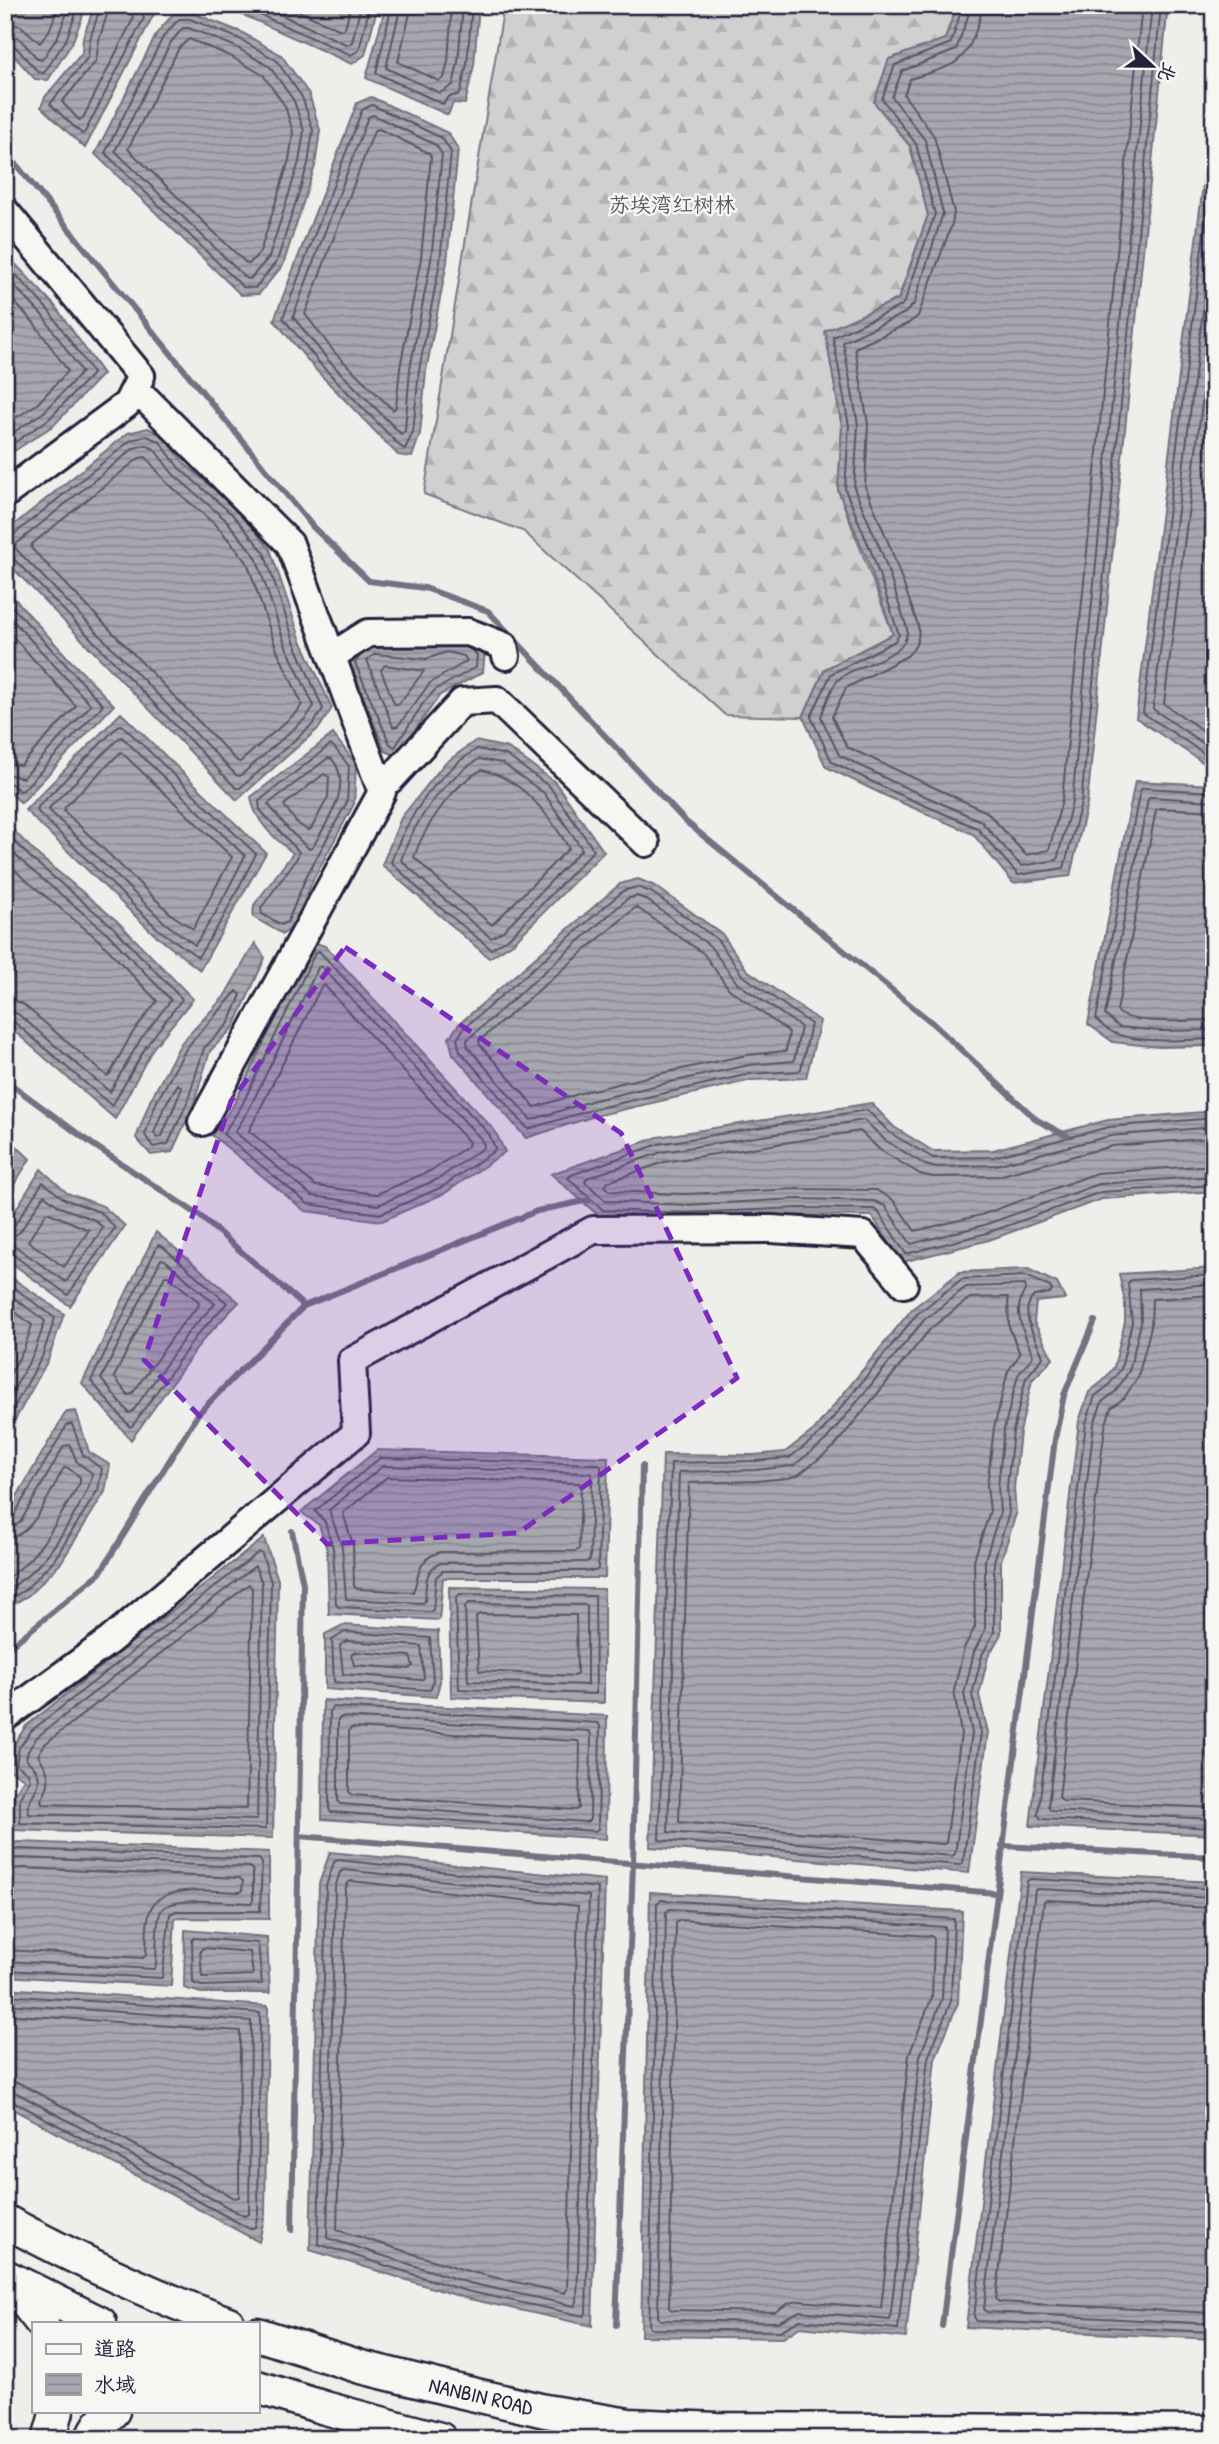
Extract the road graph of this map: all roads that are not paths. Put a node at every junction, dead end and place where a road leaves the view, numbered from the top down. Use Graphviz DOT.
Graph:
graph roads {
  1 [pos="5,211"];
  2 [pos="131,396"];
  3 [pos="5,494"];
  4 [pos="332,656"];
  5 [pos="506,656"];
  6 [pos="375,773"];
  7 [pos="646,843"];
  8 [pos="202,1122"];
  9 [pos="904,1284"];
  10 [pos="5,1717"];
  11 [pos="5,2221"];
  12 [pos="107,2273"];
  13 [pos="5,2276"];
  14 [pos="5,2285"];
  15 [pos="154,2310"];
  16 [pos="90,2321"];
  17 [pos="41,2322"];
  18 [pos="222,2322"];
  19 [pos="259,2335"];
  20 [pos="259,2388"];
  21 [pos="57,2412"];
  22 [pos="111,2412"];
  23 [pos="367,2430"];
  24 [pos="1214,2432"];
  25 [pos="49,2439"];
  26 [pos="92,2439"];
  27 [pos="439,2439"];
  1 -- 2 [label="street"];
  2 -- 3 [label="street"];
  2 -- 4 [label="street"];
  4 -- 5 [label="street"];
  4 -- 6 [label="street"];
  6 -- 7 [label="street"];
  6 -- 8 [label="street"];
  9 -- 10 [label="street"];
  11 -- 12 [label="main road"];
  12 -- 15 [label="main road"];
  12 -- 16 [label="main road"];
  13 -- 16 [label="main road"];
  14 -- 17 [label="main road"];
  15 -- 18 [label="main road"];
  19 -- 24 [label="main road, NANBIN ROAD"];
  20 -- 23 [label="main road"];
  21 -- 25 [label="main road"];
  22 -- 26 [label="main road"];
  23 -- 27 [label="main road"];
}
